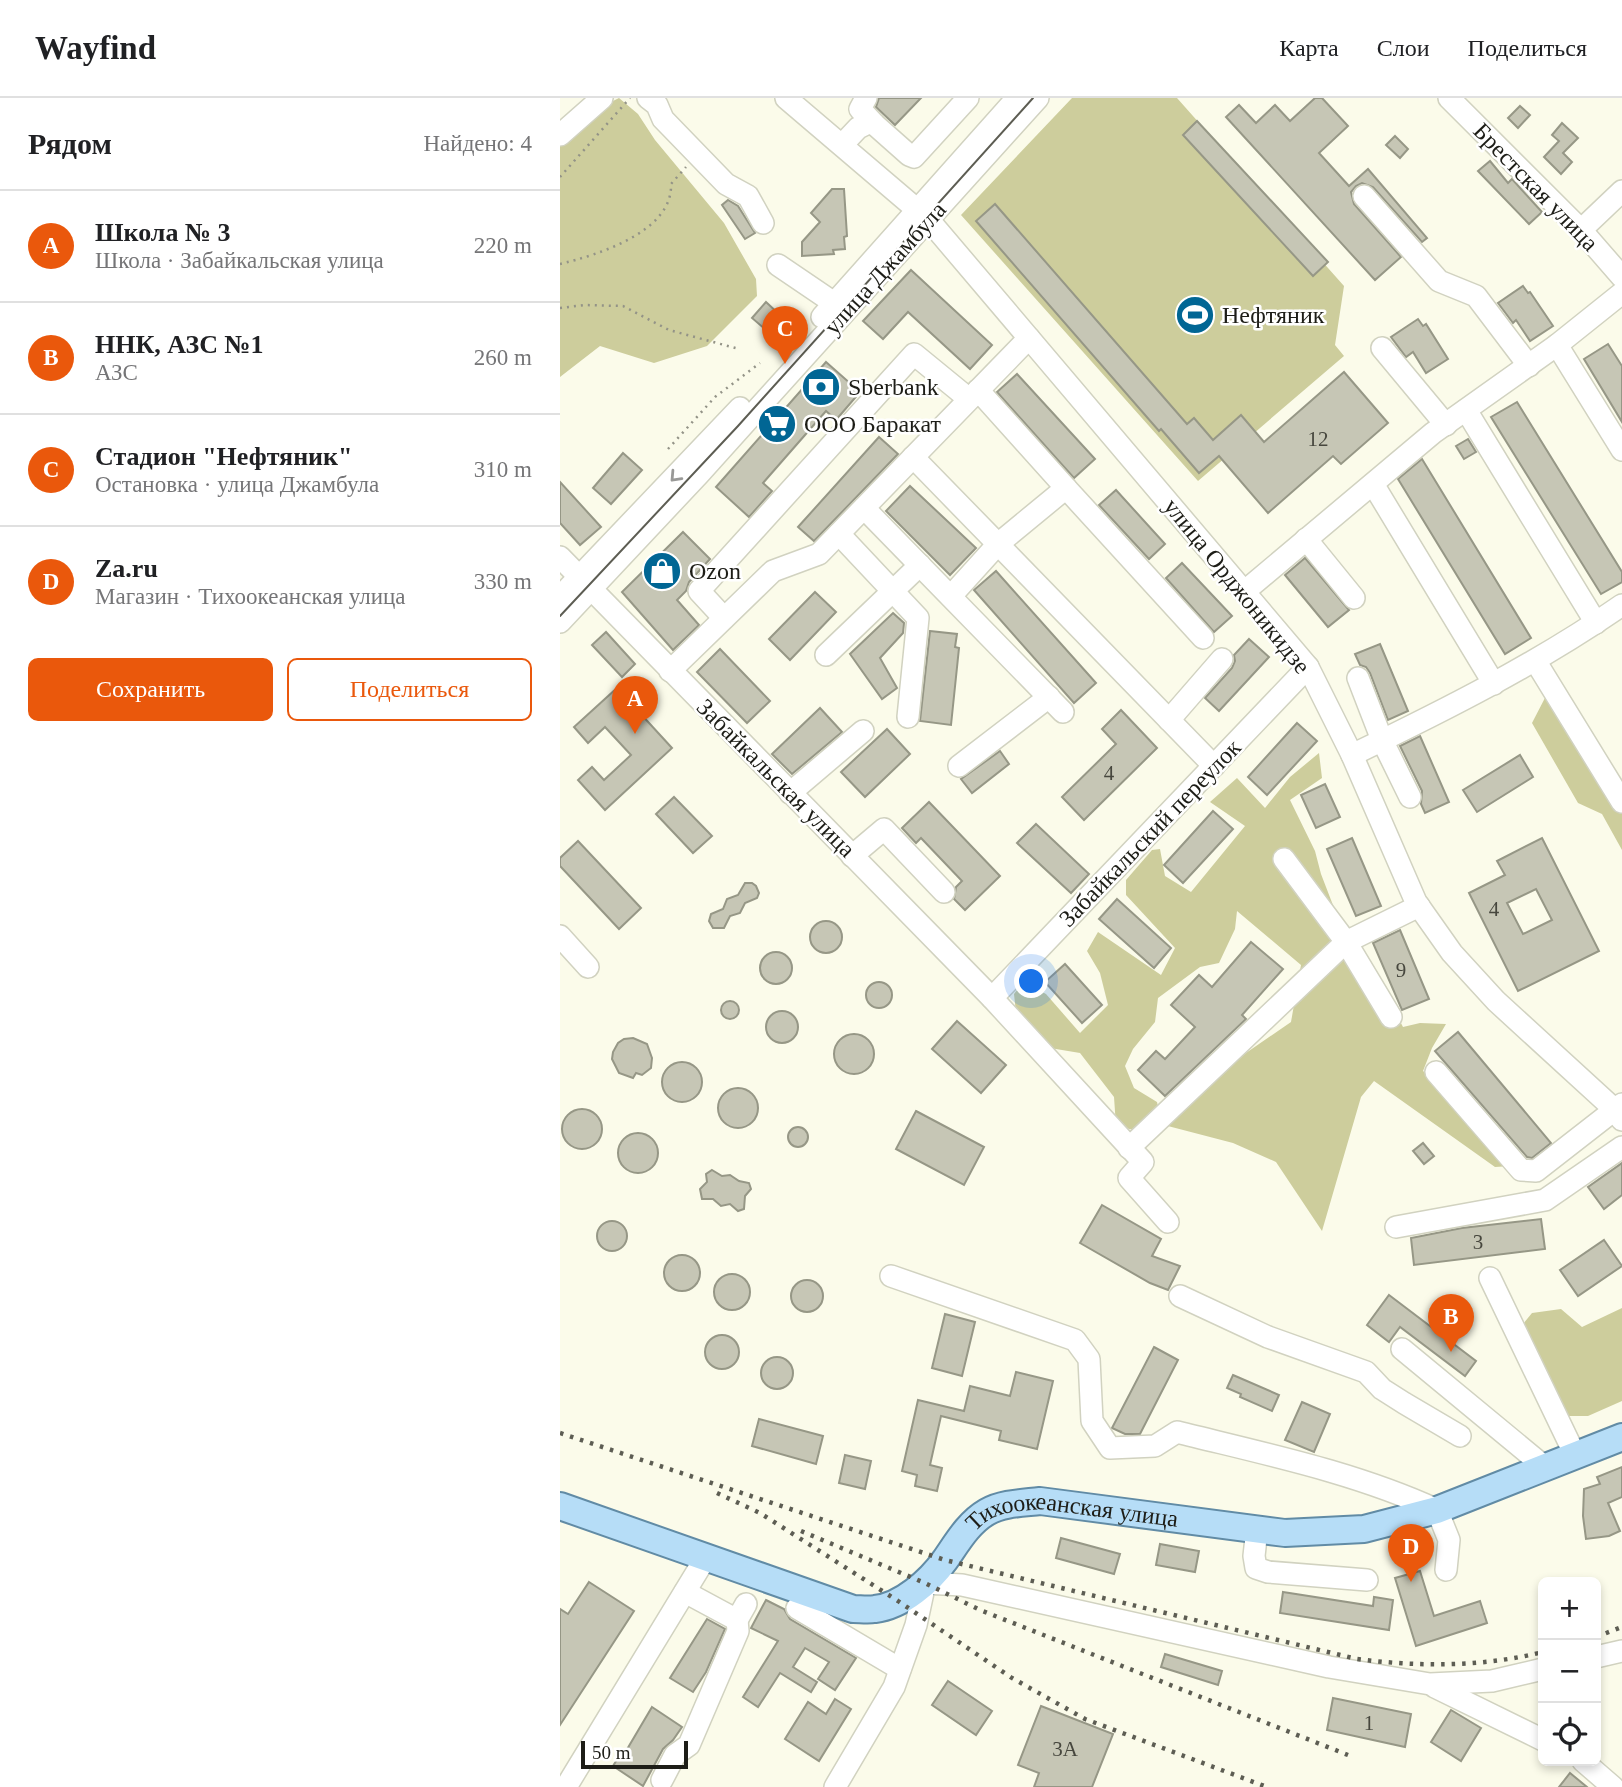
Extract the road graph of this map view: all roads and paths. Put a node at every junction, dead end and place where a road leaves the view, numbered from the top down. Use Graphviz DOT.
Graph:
graph roads {
  1 [pos="602,98"];
  2 [pos="630,98"];
  3 [pos="648,98"];
  4 [pos="786,98"];
  5 [pos="866,98"];
  6 [pos="968,98"];
  7 [pos="1017,98"];
  8 [pos="1038,98"];
  9 [pos="1449,98"];
  10 [pos="874,124"];
  11 [pos="561,133"];
  12 [pos="842,145"];
  13 [pos="697,154"];
  14 [pos="560,177"];
  15 [pos="1622,191"];
  16 [pos="1364,196"];
  17 [pos="923,214"];
  18 [pos="763,223"];
  19 [pos="1581,230"];
  20 [pos="560,264"];
  21 [pos="778,265"];
  22 [pos="1622,276"];
  23 [pos="1622,293"];
  24 [pos="834,303"];
  25 [pos="560,308"];
  26 [pos="1029,338"];
  27 [pos="1557,345"];
  28 [pos="1382,348"];
  29 [pos="739,349"];
  30 [pos="760,363"];
  31 [pos="1529,366"];
  32 [pos="974,395"];
  33 [pos="1466,410"];
  34 [pos="1446,425"];
  35 [pos="668,449"];
  36 [pos="1622,450"];
  37 [pos="914,457"];
  38 [pos="1373,484"];
  39 [pos="1066,488"];
  40 [pos="864,508"];
  41 [pos="839,534"];
  42 [pos="1306,540"];
  43 [pos="998,544"];
  44 [pos="560,557"];
  45 [pos="920,565"];
  46 [pos="585,584"];
  47 [pos="893,591"];
  48 [pos="1245,591"];
  49 [pos="951,596"];
  50 [pos="560,597"];
  51 [pos="1354,598"];
  52 [pos="1622,605"];
  53 [pos="724,618"];
  54 [pos="560,622"];
  55 [pos="1597,623"];
  56 [pos="1203,638"];
  57 [pos="826,655"];
  58 [pos="1222,659"];
  59 [pos="1536,662"];
  60 [pos="1308,667"];
  61 [pos="670,671"];
  62 [pos="1358,678"];
  63 [pos="1494,684"];
  64 [pos="908,717"];
  65 [pos="1169,720"];
  66 [pos="863,731"];
  67 [pos="1382,740"];
  68 [pos="1352,755"];
  69 [pos="959,766"];
  70 [pos="1214,766"];
  71 [pos="790,793"];
  72 [pos="1410,797"];
  73 [pos="1622,802"];
  74 [pos="852,856"];
  75 [pos="1284,859"];
  76 [pos="944,892"];
  77 [pos="1419,906"];
  78 [pos="560,936"];
  79 [pos="1346,942"];
  80 [pos="589,967"];
  81 [pos="992,998"];
  82 [pos="1391,1017"];
  83 [pos="1436,1072"];
  84 [pos="1619,1111"];
  85 [pos="1129,1147"];
  86 [pos="1622,1147"];
  87 [pos="1168,1222"];
  88 [pos="1396,1227"];
  89 [pos="891,1276"];
  90 [pos="1490,1278"];
  91 [pos="1180,1296"];
  92 [pos="1402,1349"];
  93 [pos="1460,1436"];
  94 [pos="1622,1437"];
  95 [pos="1576,1457"];
  96 [pos="1546,1468"];
  97 [pos="560,1506"];
  98 [pos="1437,1510"];
  99 [pos="1257,1529"];
  100 [pos="706,1557"];
  101 [pos="1447,1570"];
  102 [pos="1367,1580"];
  103 [pos="925,1583"];
  104 [pos="685,1592"];
  105 [pos="797,1608"];
  106 [pos="1622,1651"];
  107 [pos="1601,1656"];
  108 [pos="900,1669"];
  109 [pos="1538,1670"];
  110 [pos="1430,1684"];
  111 [pos="1538,1738"];
  112 [pos="1589,1766"];
  113 [pos="662,1780"];
  114 [pos="566,1787"];
  115 [pos="835,1787"];
  116 [pos="1613,1787"];
  1 -- 11 [label="street"];
  2 -- 14 [label="path"];
  3 -- 13 [label="street"];
  4 -- 12 [label="street, улица Орджоникидзе"];
  5 -- 10 [label="street"];
  6 -- 10 [label="street"];
  7 -- 17 [label="street, улица Джамбула"];
  8 -- 17 [label="street, улица Джамбула"];
  9 -- 19 [label="street, Брестская улица"];
  10 -- 12 [label="street"];
  12 -- 17 [label="street, улица Орджоникидзе"];
  13 -- 18 [label="street"];
  13 -- 20 [label="path"];
  15 -- 19 [label="street"];
  16 -- 31 [label="street"];
  17 -- 24 [label="street, улица Джамбула"];
  17 -- 26 [label="street, улица Орджоникидзе"];
  17 -- 46 [label="street, улица Джамбула"];
  19 -- 22 [label="street, Брестская улица"];
  21 -- 24 [label="street"];
  23 -- 27 [label="street"];
  24 -- 46 [label="street, улица Джамбула, one-way"];
  25 -- 29 [label="path"];
  26 -- 32 [label="street"];
  26 -- 48 [label="street, улица Орджоникидзе"];
  27 -- 31 [label="street"];
  27 -- 36 [label="street"];
  28 -- 34 [label="street"];
  30 -- 35 [label="path"];
  31 -- 33 [label="street"];
  32 -- 37 [label="street"];
  32 -- 39 [label="street"];
  32 -- 53 [label="street"];
  33 -- 34 [label="street"];
  33 -- 55 [label="street"];
  34 -- 38 [label="street"];
  37 -- 40 [label="street"];
  37 -- 43 [label="street"];
  38 -- 42 [label="street"];
  38 -- 63 [label="street"];
  39 -- 43 [label="street"];
  39 -- 56 [label="street"];
  40 -- 41 [label="street"];
  40 -- 45 [label="street"];
  41 -- 47 [label="street"];
  41 -- 53 [label="street"];
  42 -- 48 [label="street"];
  42 -- 51 [label="street"];
  43 -- 49 [label="street"];
  43 -- 65 [label="street"];
  44 -- 46 [label="street, Забайкальская улица"];
  45 -- 47 [label="street"];
  45 -- 49 [label="street"];
  46 -- 50 [label="street, улица Джамбула"];
  46 -- 54 [label="street, улица Джамбула"];
  46 -- 61 [label="street, Забайкальская улица"];
  47 -- 57 [label="street"];
  47 -- 64 [label="street"];
  48 -- 60 [label="street, улица Орджоникидзе"];
  49 -- 69 [label="street"];
  52 -- 55 [label="street"];
  53 -- 61 [label="street"];
  55 -- 59 [label="street"];
  58 -- 65 [label="street"];
  59 -- 63 [label="street"];
  59 -- 73 [label="street"];
  60 -- 68 [label="street, улица Орджоникидзе"];
  60 -- 70 [label="street, Забайкальский переулок"];
  61 -- 71 [label="street, Забайкальская улица"];
  62 -- 67 [label="street"];
  63 -- 67 [label="street"];
  65 -- 70 [label="street"];
  66 -- 71 [label="street"];
  67 -- 68 [label="street"];
  67 -- 72 [label="street"];
  68 -- 77 [label="street, улица Орджоникидзе"];
  70 -- 81 [label="street, Забайкальский переулок"];
  71 -- 74 [label="street, Забайкальская улица"];
  74 -- 76 [label="street"];
  74 -- 81 [label="street, Забайкальская улица"];
  75 -- 79 [label="street"];
  77 -- 79 [label="street"];
  77 -- 84 [label="street, улица Орджоникидзе"];
  78 -- 80 [label="street"];
  79 -- 82 [label="street"];
  79 -- 85 [label="street"];
  81 -- 85 [label="street, Забайкальская улица"];
  83 -- 84 [label="street"];
  85 -- 87 [label="street"];
  86 -- 88 [label="street"];
  89 -- 98 [label="street"];
  90 -- 95 [label="street"];
  91 -- 93 [label="street"];
  92 -- 96 [label="street"];
  94 -- 95 [label="main road, Тихоокеанская улица"];
  95 -- 96 [label="main road, Тихоокеанская улица"];
  96 -- 98 [label="main road, Тихоокеанская улица"];
  97 -- 100 [label="main road, Тихоокеанская улица"];
  98 -- 99 [label="main road, Тихоокеанская улица"];
  98 -- 101 [label="street"];
  99 -- 102 [label="street"];
  99 -- 103 [label="main road, Тихоокеанская улица"];
  100 -- 103 [label="main road, Тихоокеанская улица"];
  100 -- 104 [label="street"];
  103 -- 108 [label="street"];
  103 -- 110 [label="street"];
  104 -- 113 [label="street"];
  104 -- 114 [label="street"];
  105 -- 108 [label="street"];
  106 -- 107 [label="street"];
  108 -- 115 [label="street"];
  109 -- 110 [label="street"];
  110 -- 111 [label="street"];
  112 -- 116 [label="street"];
}
